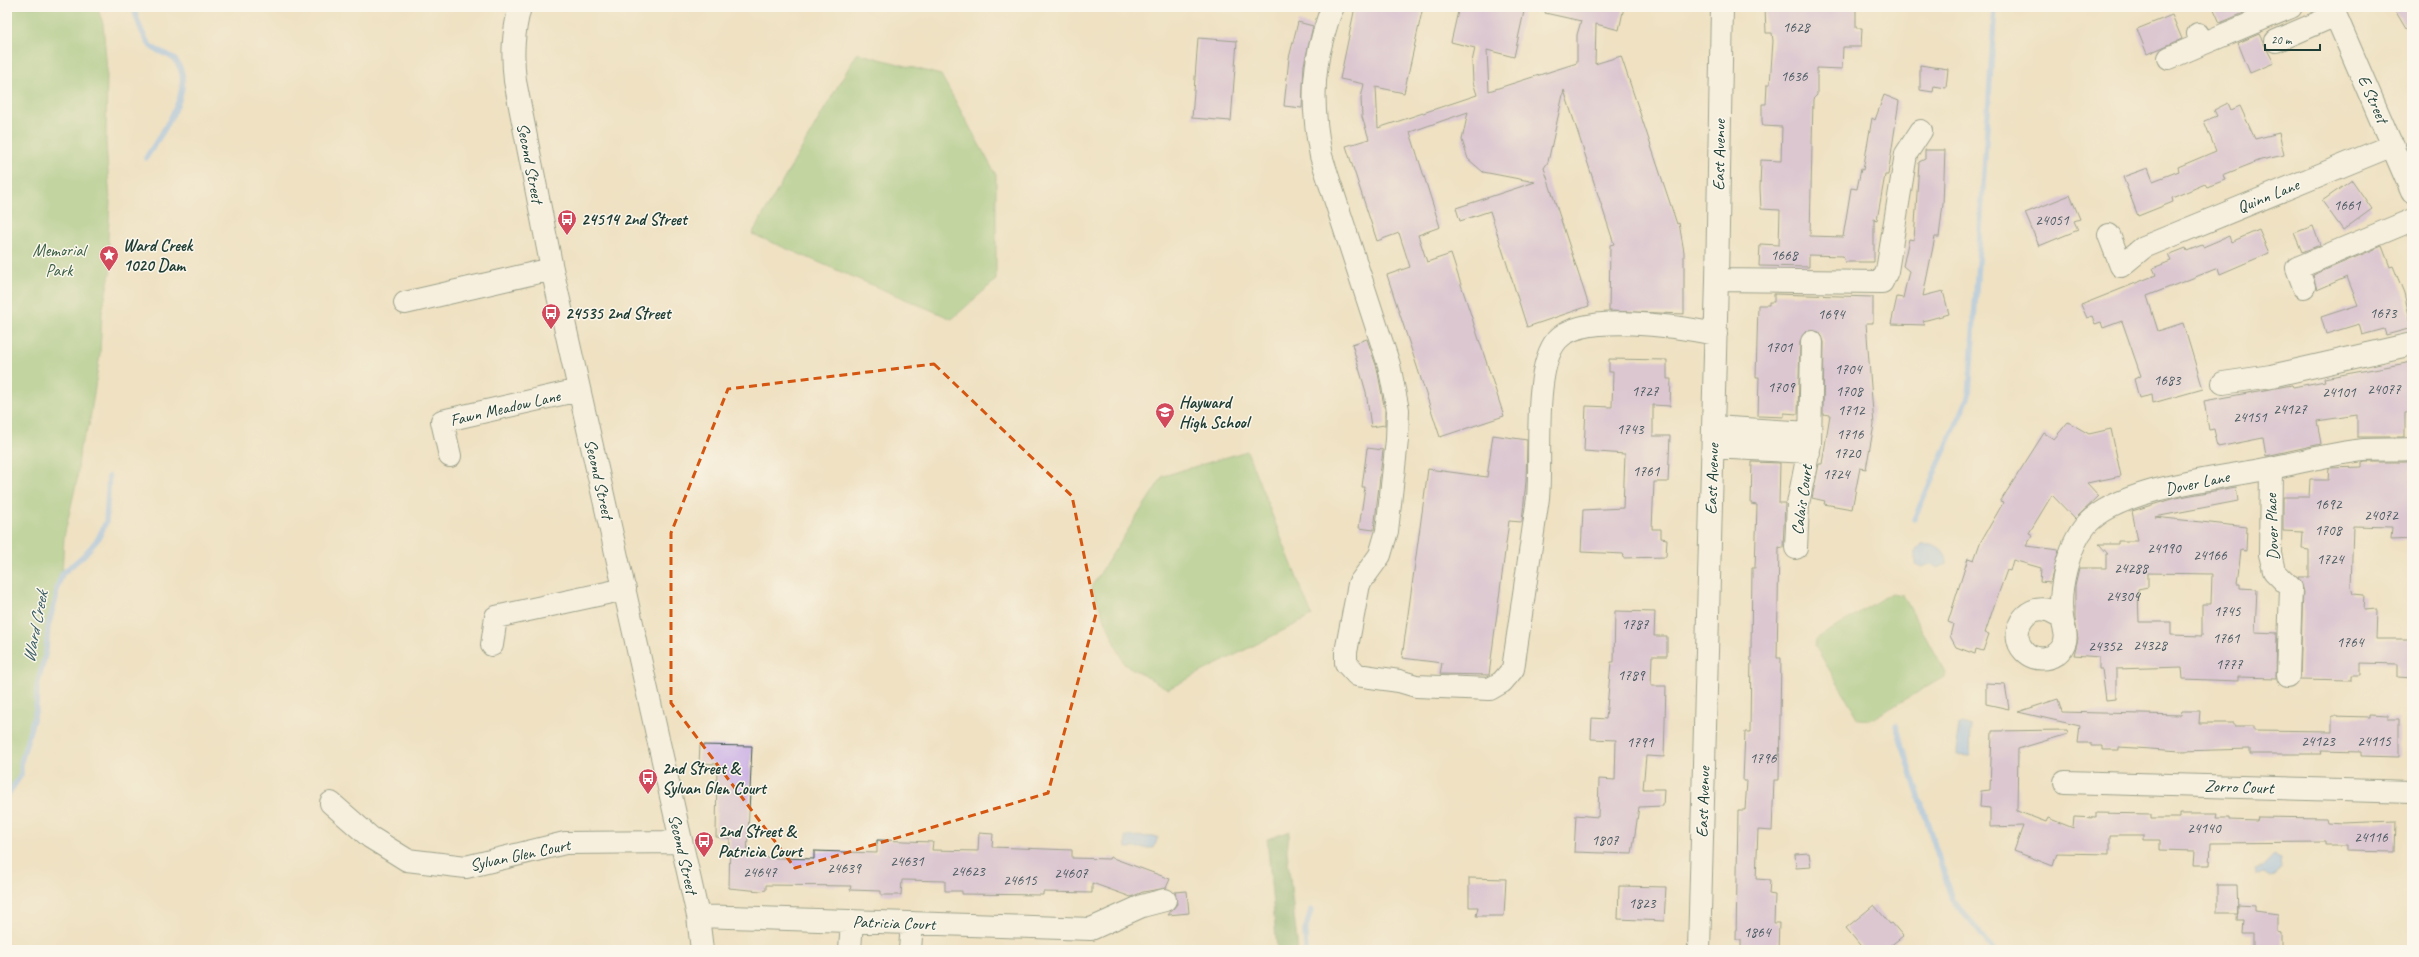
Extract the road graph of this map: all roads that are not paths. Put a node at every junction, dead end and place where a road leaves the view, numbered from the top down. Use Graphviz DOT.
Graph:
graph roads {
  1 [pos="520,7"];
  2 [pos="1332,7"];
  3 [pos="1722,7"];
  4 [pos="2291,7"];
  5 [pos="2334,11"];
  6 [pos="2276,41"];
  7 [pos="2169,58"];
  8 [pos="1922,131"];
  9 [pos="2393,145"];
  10 [pos="2412,192"];
  11 [pos="2412,220"];
  12 [pos="2109,235"];
  13 [pos="552,269"];
  14 [pos="1717,280"];
  15 [pos="2304,286"];
  16 [pos="405,303"];
  17 [pos="1716,334"];
  18 [pos="1812,342"];
  19 [pos="2412,344"];
  20 [pos="2223,383"];
  21 [pos="579,390"];
  22 [pos="1713,437"];
  23 [pos="1809,442"];
  24 [pos="2412,449"];
  25 [pos="450,456"];
  26 [pos="2271,468"];
  27 [pos="1796,548"];
  28 [pos="625,589"];
  29 [pos="2062,617"];
  30 [pos="492,645"];
  31 [pos="2288,676"];
  32 [pos="2065,782"];
  33 [pos="2412,792"];
  34 [pos="331,803"];
  35 [pos="680,842"];
  36 [pos="1165,900"];
  37 [pos="698,916"];
  38 [pos="852,921"];
  39 [pos="912,923"];
  40 [pos="702,950"];
  41 [pos="850,950"];
  42 [pos="910,950"];
  43 [pos="1699,950"];
  1 -- 13 [label="street, Second Street"];
  2 -- 17 [label="street"];
  3 -- 14 [label="street, East Avenue"];
  4 -- 7 [label="street"];
  5 -- 6 [label="street"];
  5 -- 9 [label="street, E Street"];
  8 -- 14 [label="street"];
  9 -- 10 [label="street, E Street"];
  9 -- 12 [label="street, Quinn Lane"];
  11 -- 15 [label="street"];
  13 -- 16 [label="street"];
  13 -- 21 [label="street, Second Street"];
  14 -- 17 [label="street, East Avenue"];
  17 -- 22 [label="street, East Avenue"];
  18 -- 23 [label="street, Calais Court"];
  19 -- 20 [label="street"];
  21 -- 25 [label="street, Fawn Meadow Lane"];
  21 -- 28 [label="street, Second Street"];
  22 -- 23 [label="street"];
  22 -- 43 [label="street, East Avenue"];
  23 -- 27 [label="street, Calais Court"];
  24 -- 26 [label="street, Dover Lane"];
  26 -- 29 [label="street, Dover Lane"];
  26 -- 31 [label="street, Dover Place"];
  28 -- 30 [label="street"];
  28 -- 35 [label="street, Second Street"];
  32 -- 33 [label="street, Zorro Court"];
  34 -- 35 [label="street, Sylvan Glen Court"];
  35 -- 37 [label="street, Second Street"];
  36 -- 39 [label="street, Patricia Court"];
  37 -- 38 [label="street, Patricia Court"];
  37 -- 40 [label="street, Second Street"];
  38 -- 39 [label="street, Patricia Court"];
  38 -- 41 [label="street"];
  39 -- 42 [label="street"];
}
